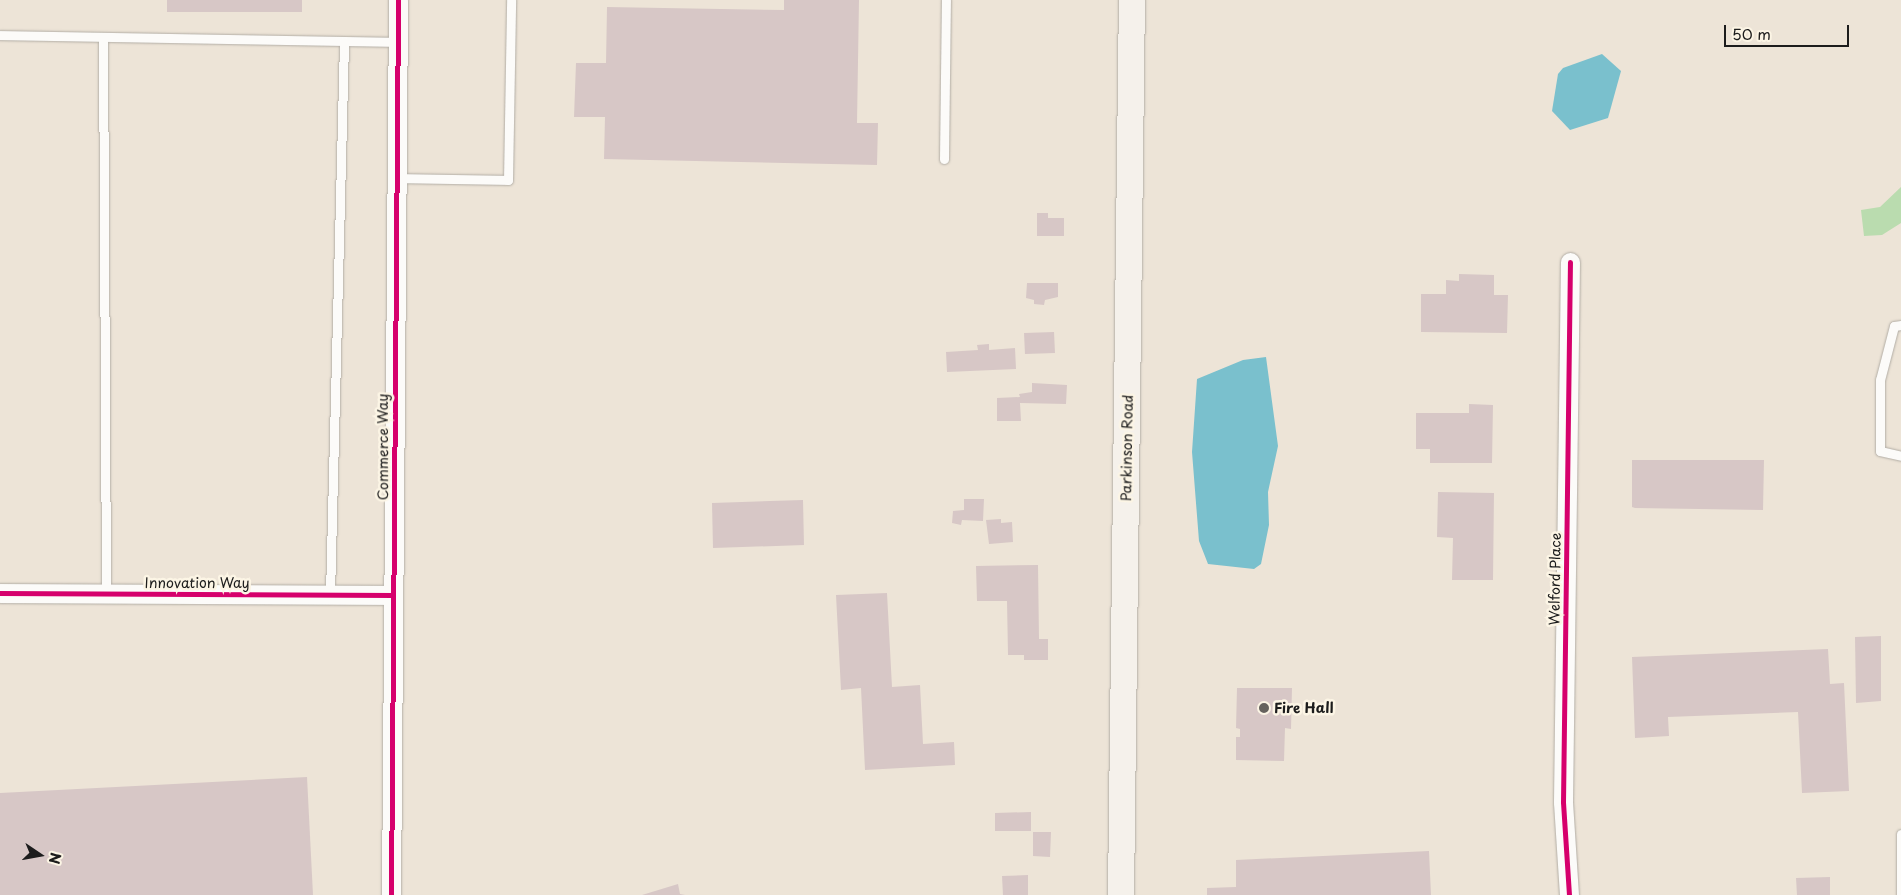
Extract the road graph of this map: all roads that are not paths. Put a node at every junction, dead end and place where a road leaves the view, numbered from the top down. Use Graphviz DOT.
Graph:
graph roads {
  1 [pos="398,0"];
  2 [pos="510,0"];
  3 [pos="946,0"];
  4 [pos="1132,0"];
  5 [pos="0,35"];
  6 [pos="104,37"];
  7 [pos="344,41"];
  8 [pos="398,42"];
  9 [pos="944,159"];
  10 [pos="397,178"];
  11 [pos="1570,262"];
  12 [pos="1901,325"];
  13 [pos="1901,456"];
  14 [pos="0,593"];
  15 [pos="106,594"];
  16 [pos="330,595"];
  17 [pos="393,595"];
  18 [pos="1901,834"];
  19 [pos="391,895"];
  20 [pos="1121,895"];
  21 [pos="1569,895"];
  22 [pos="1901,895"];
  1 -- 8 [label="street, Commerce Way"];
  2 -- 10 [label="lane"];
  3 -- 9 [label="lane"];
  4 -- 20 [label="main road, Parkinson Road"];
  5 -- 6 [label="lane"];
  6 -- 7 [label="lane"];
  6 -- 15 [label="lane"];
  7 -- 8 [label="lane"];
  7 -- 16 [label="lane"];
  8 -- 10 [label="street, Commerce Way"];
  10 -- 17 [label="street, Commerce Way"];
  11 -- 21 [label="street, Welford Place"];
  12 -- 13 [label="lane"];
  14 -- 15 [label="street, Innovation Way"];
  15 -- 16 [label="street, Innovation Way"];
  16 -- 17 [label="street, Innovation Way"];
  17 -- 19 [label="street, Commerce Way"];
  18 -- 22 [label="lane"];
}
